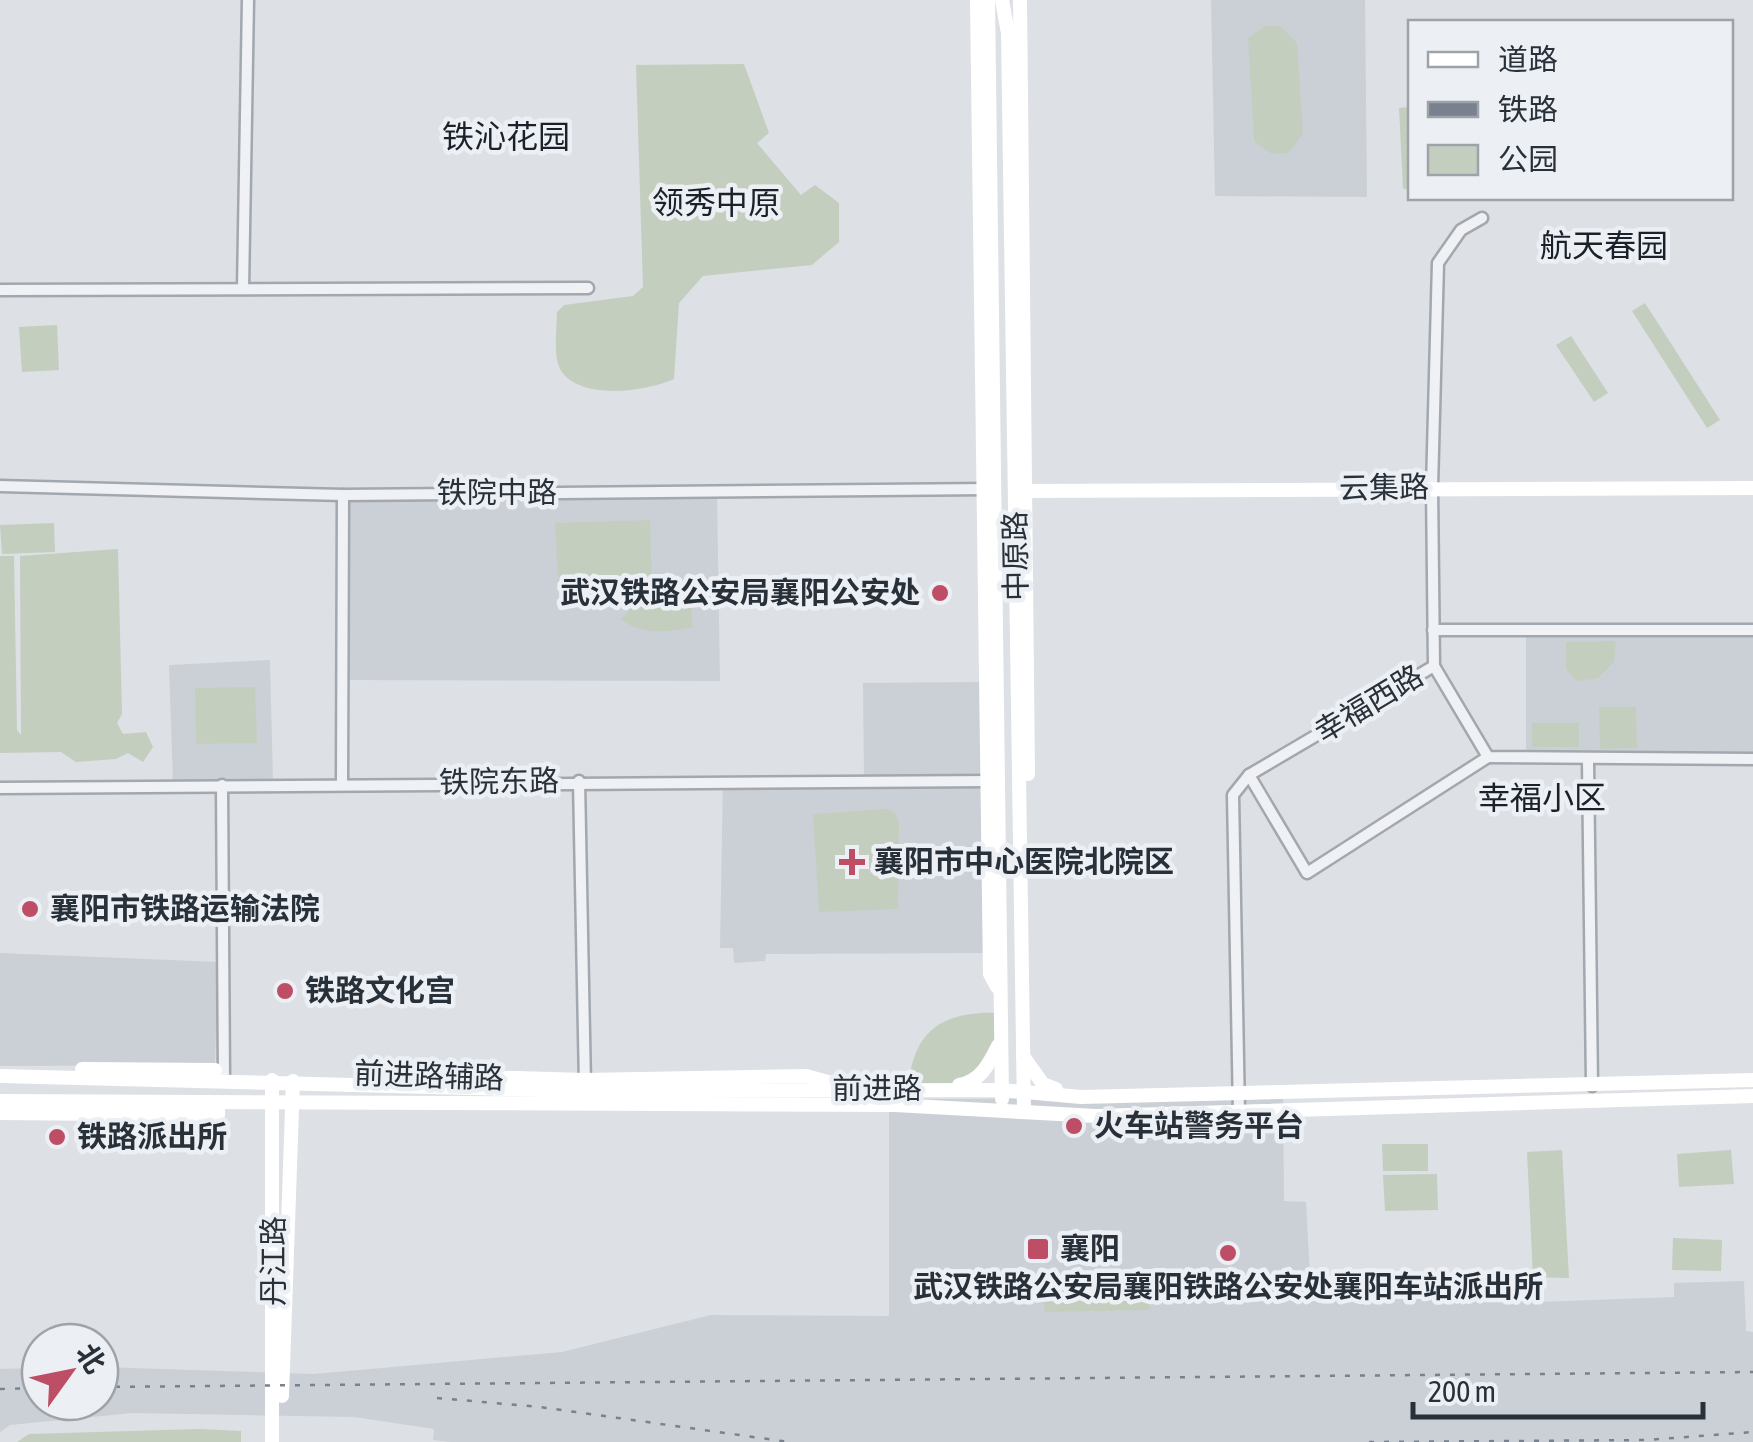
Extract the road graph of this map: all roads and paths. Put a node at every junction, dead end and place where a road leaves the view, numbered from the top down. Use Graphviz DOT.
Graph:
graph roads {
  1 [pos="248,0"];
  2 [pos="1002,0"];
  3 [pos="1022,1"];
  4 [pos="979,2"];
  5 [pos="1008,32"];
  6 [pos="1482,218"];
  7 [pos="588,288"];
  8 [pos="243,289"];
  9 [pos="0,290"];
  10 [pos="0,486"];
  11 [pos="1432,487"];
  12 [pos="1753,488"];
  13 [pos="988,489"];
  14 [pos="1021,491"];
  15 [pos="343,495"];
  16 [pos="1433,630"];
  17 [pos="1753,630"];
  18 [pos="1434,666"];
  19 [pos="1488,757"];
  20 [pos="1753,759"];
  21 [pos="1588,761"];
  22 [pos="1248,775"];
  23 [pos="993,780"];
  24 [pos="579,781"];
  25 [pos="342,784"];
  26 [pos="222,786"];
  27 [pos="0,788"];
  28 [pos="1000,1041"];
  29 [pos="1023,1056"];
  30 [pos="224,1075"];
  31 [pos="1,1076"];
  32 [pos="272,1080"];
  33 [pos="293,1080"];
  34 [pos="1753,1080"];
  35 [pos="585,1086"];
  36 [pos="1592,1086"];
  37 [pos="926,1089"];
  38 [pos="1001,1090"];
  39 [pos="1024,1092"];
  40 [pos="1239,1094"];
  41 [pos="1753,1096"];
  42 [pos="1080,1097"];
  43 [pos="0,1101"];
  44 [pos="218,1104"];
  45 [pos="274,1106"];
  46 [pos="292,1106"];
  47 [pos="1002,1111"];
  48 [pos="1024,1112"];
  49 [pos="0,1113"];
  50 [pos="1239,1113"];
  51 [pos="272,1442"];
  52 [pos="282,1442"];
  1 -- 8 [label="street"];
  2 -- 5 [label="main road, 中原路"];
  3 -- 5 [label="main road"];
  3 -- 14 [label="main road"];
  4 -- 13 [label="main road"];
  4 -- 13 [label="main road, 中原路"];
  5 -- 14 [label="main road, 中原路"];
  6 -- 11 [label="street, 幸福西路"];
  7 -- 8 [label="street"];
  8 -- 9 [label="street"];
  10 -- 15 [label="street, 铁院中路"];
  11 -- 12 [label="main road, 云集路"];
  11 -- 14 [label="main road, 云集路"];
  11 -- 16 [label="street, 幸福西路"];
  13 -- 15 [label="street, 铁院中路"];
  13 -- 23 [label="main road, 中原路"];
  14 -- 29 [label="main road, 中原路"];
  15 -- 25 [label="street"];
  16 -- 17 [label="street"];
  16 -- 18 [label="street, 幸福西路"];
  18 -- 19 [label="street"];
  18 -- 22 [label="street, 幸福西路"];
  19 -- 21 [label="street"];
  19 -- 22 [label="street"];
  20 -- 21 [label="street"];
  21 -- 36 [label="street"];
  22 -- 40 [label="street"];
  23 -- 24 [label="street, 铁院东路"];
  23 -- 28 [label="main road, 中原路"];
  24 -- 25 [label="street, 铁院东路"];
  24 -- 35 [label="street"];
  25 -- 26 [label="street, 铁院东路"];
  26 -- 27 [label="street, 铁院东路"];
  26 -- 30 [label="street"];
  28 -- 37 [label="main road"];
  28 -- 38 [label="main road, 中原路"];
  29 -- 39 [label="main road, 中原路"];
  29 -- 42 [label="main road"];
  30 -- 31 [label="main road, 前进路"];
  30 -- 32 [label="main road, 前进路"];
  30 -- 35 [label="main road, 前进路辅路"];
  32 -- 33 [label="main road, 前进路"];
  32 -- 45 [label="main road, 丹江路"];
  33 -- 35 [label="main road, 前进路"];
  33 -- 46 [label="main road, 丹江路"];
  34 -- 36 [label="main road, 前进路"];
  35 -- 37 [label="main road, 前进路"];
  36 -- 40 [label="main road, 前进路"];
  37 -- 38 [label="main road, 前进路"];
  38 -- 39 [label="main road, 前进路"];
  38 -- 47 [label="main road, 中原路"];
  39 -- 42 [label="main road, 前进路"];
  39 -- 48 [label="main road, 中原路"];
  40 -- 42 [label="main road, 前进路"];
  40 -- 50 [label="street"];
  41 -- 50 [label="main road, 前进路"];
  43 -- 44 [label="main road, 前进路"];
  44 -- 45 [label="main road, 前进路"];
  44 -- 49 [label="main road"];
  45 -- 46 [label="main road, 前进路"];
  45 -- 51 [label="main road, 丹江路"];
  46 -- 47 [label="main road, 前进路"];
  46 -- 52 [label="main road, 丹江路"];
  47 -- 48 [label="main road, 前进路"];
  48 -- 50 [label="main road, 前进路"];
}
